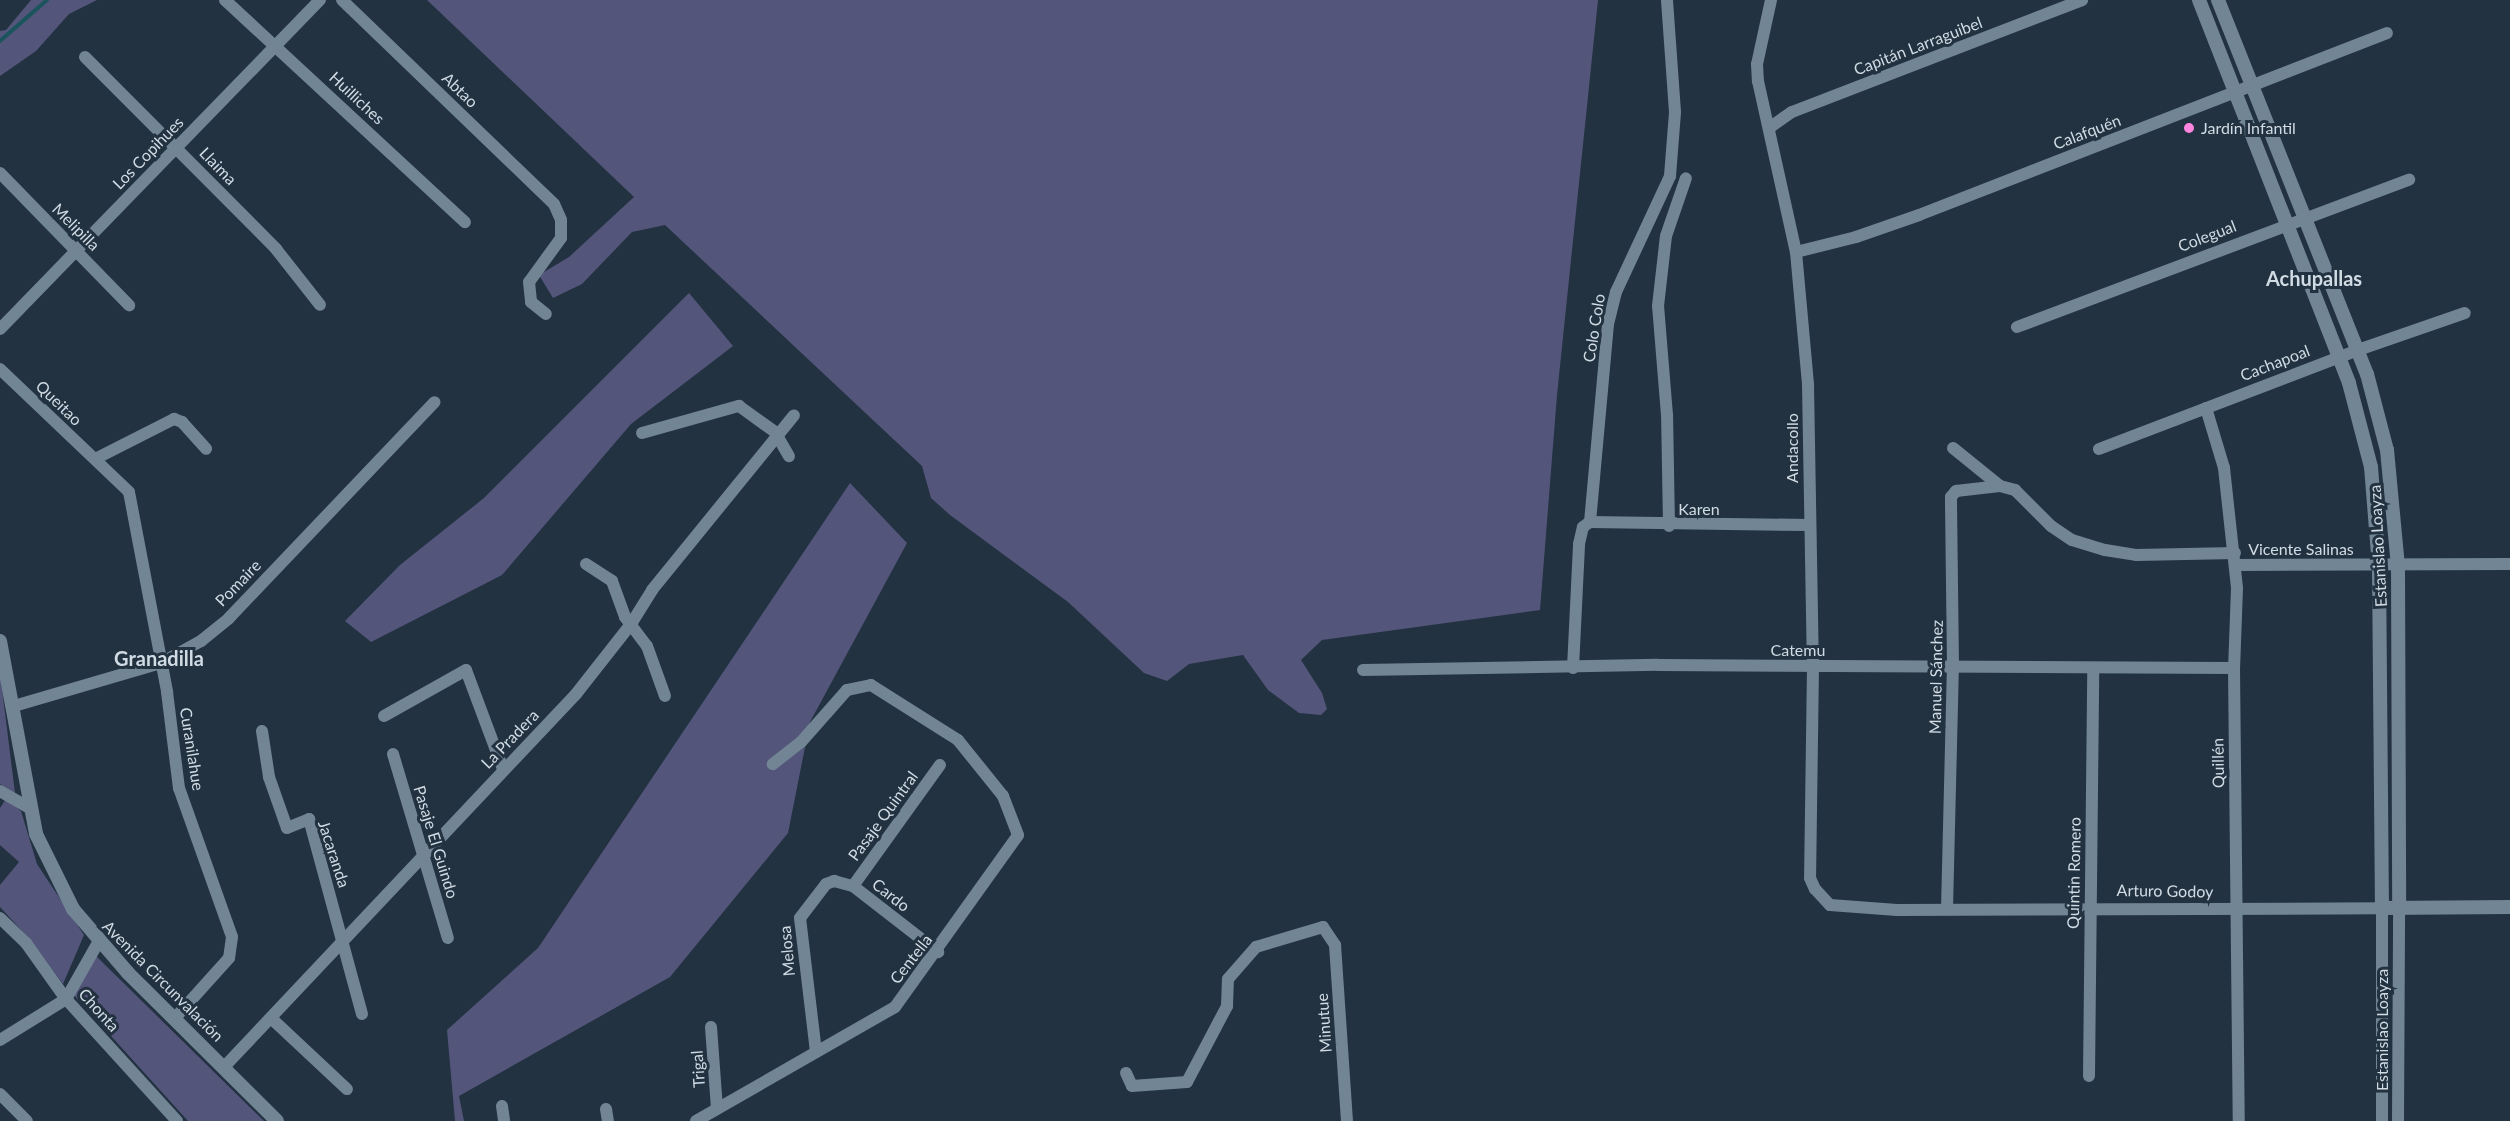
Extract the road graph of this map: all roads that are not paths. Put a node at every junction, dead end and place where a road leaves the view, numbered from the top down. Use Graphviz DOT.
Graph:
graph roads {
  1 [pos="225,0"];
  2 [pos="320,0"];
  3 [pos="342,0"];
  4 [pos="1667,0"];
  5 [pos="1771,0"];
  6 [pos="2082,0"];
  7 [pos="2199,0"];
  8 [pos="2218,0"];
  9 [pos="2387,33"];
  10 [pos="276,45"];
  11 [pos="85,57"];
  12 [pos="2253,85"];
  13 [pos="2235,92"];
  14 [pos="1769,128"];
  15 [pos="177,148"];
  16 [pos="0,173"];
  17 [pos="1686,178"];
  18 [pos="2409,180"];
  19 [pos="2305,217"];
  20 [pos="465,222"];
  21 [pos="2287,223"];
  22 [pos="76,250"];
  23 [pos="1796,252"];
  24 [pos="129,305"];
  25 [pos="320,305"];
  26 [pos="2466,313"];
  27 [pos="546,314"];
  28 [pos="2017,327"];
  29 [pos="0,329"];
  30 [pos="2358,350"];
  31 [pos="2339,357"];
  32 [pos="0,369"];
  33 [pos="435,402"];
  34 [pos="2206,408"];
  35 [pos="794,415"];
  36 [pos="642,434"];
  37 [pos="776,435"];
  38 [pos="1953,448"];
  39 [pos="206,449"];
  40 [pos="2099,449"];
  41 [pos="789,456"];
  42 [pos="95,459"];
  43 [pos="2004,487"];
  44 [pos="129,492"];
  45 [pos="1590,522"];
  46 [pos="1809,525"];
  47 [pos="1669,526"];
  48 [pos="2235,559"];
  49 [pos="586,564"];
  50 [pos="2510,564"];
  51 [pos="2379,566"];
  52 [pos="2398,567"];
  53 [pos="631,624"];
  54 [pos="0,641"];
  55 [pos="161,663"];
  56 [pos="1953,666"];
  57 [pos="1813,667"];
  58 [pos="1573,668"];
  59 [pos="2234,668"];
  60 [pos="1363,670"];
  61 [pos="2092,670"];
  62 [pos="4,671"];
  63 [pos="665,696"];
  64 [pos="14,706"];
  65 [pos="384,716"];
  66 [pos="262,731"];
  67 [pos="393,754"];
  68 [pos="773,764"];
  69 [pos="940,765"];
  70 [pos="503,769"];
  71 [pos="0,790"];
  72 [pos="30,808"];
  73 [pos="423,855"];
  74 [pos="853,886"];
  75 [pos="1822,899"];
  76 [pos="2091,907"];
  77 [pos="2510,907"];
  78 [pos="2382,908"];
  79 [pos="2399,908"];
  80 [pos="1947,909"];
  81 [pos="2236,909"];
  82 [pos="0,918"];
  83 [pos="448,938"];
  84 [pos="99,941"];
  85 [pos="343,942"];
  86 [pos="938,952"];
  87 [pos="66,999"];
  88 [pos="362,1014"];
  89 [pos="271,1018"];
  90 [pos="174,1019"];
  91 [pos="711,1028"];
  92 [pos="0,1040"];
  93 [pos="816,1052"];
  94 [pos="225,1066"];
  95 [pos="1126,1072"];
  96 [pos="2089,1076"];
  97 [pos="347,1089"];
  98 [pos="0,1094"];
  99 [pos="502,1106"];
  100 [pos="717,1108"];
  101 [pos="27,1121"];
  102 [pos="177,1121"];
  103 [pos="277,1121"];
  104 [pos="504,1121"];
  105 [pos="696,1121"];
  106 [pos="1347,1121"];
  107 [pos="2239,1121"];
  108 [pos="2382,1121"];
  109 [pos="2398,1121"];
  1 -- 10 [label="street, Huilliches"];
  2 -- 10 [label="street, Los Copihues"];
  3 -- 27 [label="street, Abtao"];
  4 -- 45 [label="street, Colo Colo"];
  5 -- 14 [label="street, Andacollo"];
  6 -- 14 [label="street, Capitán Larraguibel"];
  7 -- 13 [label="street, Estanislao Loayza"];
  8 -- 12 [label="street, Estanislao Loayza"];
  9 -- 12 [label="street, Calafquén"];
  10 -- 15 [label="street, Los Copihues"];
  10 -- 20 [label="street, Huilliches"];
  11 -- 15 [label="street, Llaima"];
  12 -- 13 [label="street, Calafquén"];
  12 -- 19 [label="street, Estanislao Loayza"];
  13 -- 21 [label="street, Estanislao Loayza"];
  13 -- 23 [label="street, Calafquén"];
  14 -- 23 [label="street, Andacollo"];
  15 -- 22 [label="street, Los Copihues"];
  15 -- 25 [label="street, Llaima"];
  16 -- 22 [label="street, Melipilla"];
  17 -- 47 [label="street"];
  18 -- 19 [label="street, Colegual"];
  19 -- 21 [label="street, Colegual"];
  19 -- 30 [label="street, Estanislao Loayza"];
  21 -- 28 [label="street, Colegual"];
  21 -- 31 [label="street, Estanislao Loayza"];
  22 -- 24 [label="street, Melipilla"];
  22 -- 29 [label="street, Los Copihues"];
  23 -- 46 [label="street, Andacollo"];
  26 -- 30 [label="street, Cachapoal"];
  30 -- 31 [label="street, Cachapoal"];
  30 -- 52 [label="street, Estanislao Loayza"];
  31 -- 34 [label="street, Cachapoal"];
  31 -- 51 [label="street, Estanislao Loayza"];
  32 -- 42 [label="street, Queitao"];
  33 -- 55 [label="street, Pomaire"];
  34 -- 40 [label="street, Cachapoal"];
  34 -- 48 [label="street, Quillén"];
  35 -- 37 [label="street, La Pradera"];
  36 -- 37 [label="street"];
  37 -- 41 [label="street"];
  37 -- 53 [label="street, La Pradera"];
  38 -- 43 [label="street"];
  39 -- 42 [label="street"];
  42 -- 44 [label="street, Queitao"];
  43 -- 48 [label="street, Vicente Salinas"];
  43 -- 56 [label="street, Manuel Sánchez"];
  44 -- 55 [label="street, Curanilahue"];
  45 -- 47 [label="street, Karen"];
  45 -- 58 [label="street, Colo Colo"];
  46 -- 47 [label="street, Karen"];
  46 -- 57 [label="street, Andacollo"];
  48 -- 51 [label="street, Vicente Salinas"];
  48 -- 59 [label="street, Quillén"];
  49 -- 53 [label="street"];
  50 -- 52 [label="street, Vicente Salinas"];
  51 -- 52 [label="street, Vicente Salinas"];
  51 -- 78 [label="street, Estanislao Loayza"];
  52 -- 79 [label="street, Estanislao Loayza"];
  53 -- 63 [label="street"];
  53 -- 70 [label="street, La Pradera"];
  54 -- 62 [label="street, Avenida Circunvalación"];
  55 -- 64 [label="street, Pomaire"];
  55 -- 90 [label="street, Curanilahue"];
  56 -- 57 [label="street, Catemu"];
  56 -- 61 [label="street, Catemu"];
  56 -- 80 [label="street, Manuel Sánchez"];
  57 -- 58 [label="street, Catemu"];
  57 -- 75 [label="street, Andacollo"];
  58 -- 60 [label="street, Catemu"];
  59 -- 61 [label="street, Catemu"];
  59 -- 81 [label="street, Quillén"];
  61 -- 76 [label="street, Quintin Romero"];
  62 -- 64 [label="street, Avenida Circunvalación"];
  64 -- 72 [label="street, Avenida Circunvalación"];
  65 -- 70 [label="street"];
  66 -- 85 [label="street, Jacaranda"];
  67 -- 73 [label="street, Pasaje El Guindo"];
  68 -- 86 [label="street, Centella"];
  69 -- 74 [label="street, Pasaje Quintral"];
  70 -- 73 [label="street, La Pradera"];
  71 -- 72 [label="street"];
  72 -- 84 [label="street, Avenida Circunvalación"];
  73 -- 83 [label="street, Pasaje El Guindo"];
  73 -- 85 [label="street, La Pradera"];
  74 -- 86 [label="street, Cardo"];
  74 -- 93 [label="street, Melosa"];
  75 -- 80 [label="street, Arturo Godoy"];
  76 -- 80 [label="street, Arturo Godoy"];
  76 -- 81 [label="street, Arturo Godoy"];
  76 -- 96 [label="street, Quintin Romero"];
  77 -- 79 [label="street, Arturo Godoy"];
  78 -- 79 [label="street, Arturo Godoy"];
  78 -- 81 [label="street, Arturo Godoy"];
  78 -- 108 [label="street, Estanislao Loayza"];
  79 -- 109 [label="street, Estanislao Loayza"];
  81 -- 107 [label="street, Quillén"];
  82 -- 87 [label="street, Chonta"];
  84 -- 87 [label="street"];
  84 -- 90 [label="street, Avenida Circunvalación"];
  85 -- 88 [label="street, Jacaranda"];
  85 -- 89 [label="street, La Pradera"];
  86 -- 93 [label="street, Centella"];
  87 -- 92 [label="street"];
  87 -- 102 [label="street, Chonta"];
  89 -- 94 [label="street, La Pradera"];
  89 -- 97 [label="street"];
  90 -- 94 [label="street, Avenida Circunvalación"];
  91 -- 100 [label="street, Trigal"];
  93 -- 100 [label="street, Centella"];
  94 -- 103 [label="street, Avenida Circunvalación"];
  95 -- 106 [label="street, Minutue"];
  98 -- 101 [label="street"];
  99 -- 104 [label="street"];
  100 -- 105 [label="street, Centella"];
}
